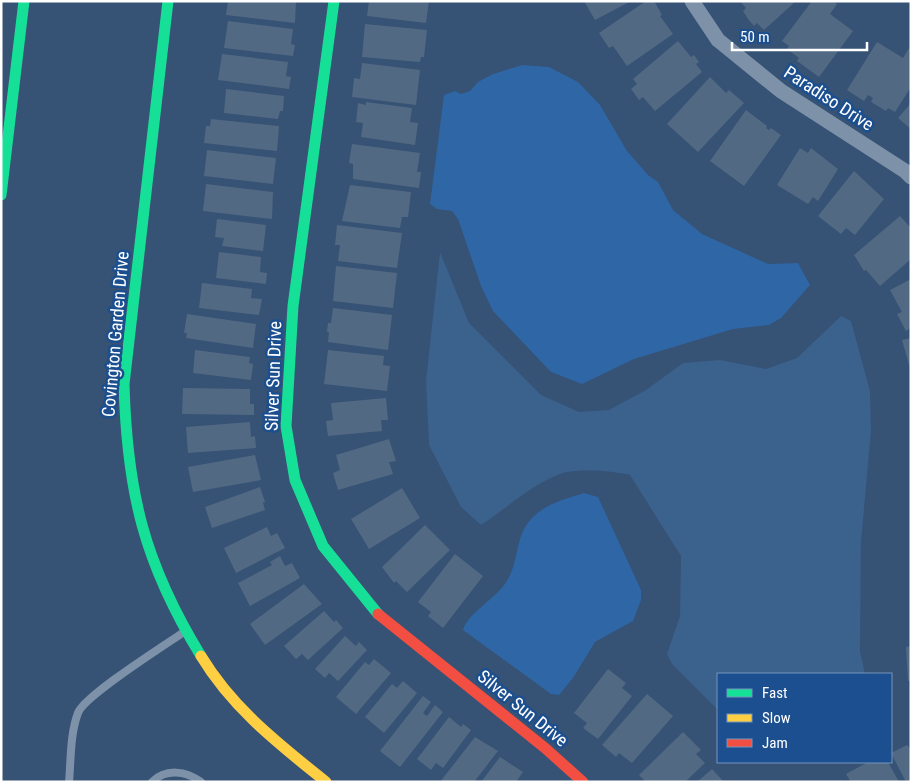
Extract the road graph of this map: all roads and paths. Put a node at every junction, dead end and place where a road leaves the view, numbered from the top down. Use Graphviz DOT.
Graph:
graph roads {
  1 [pos="24,1"];
  2 [pos="168,1"];
  3 [pos="334,1"];
  4 [pos="692,1"];
  5 [pos="911,177"];
  6 [pos="1,195"];
  7 [pos="184,632"];
  8 [pos="69,782"];
  9 [pos="152,782"];
  10 [pos="201,782"];
  11 [pos="326,782"];
  12 [pos="583,782"];
  1 -- 6 [label="main road"];
  2 -- 7 [label="main road, Covington Garden Drive"];
  3 -- 12 [label="main road, Silver Sun Drive"];
  4 -- 5 [label="street, Paradiso Drive"];
  7 -- 8 [label="lane"];
  7 -- 11 [label="main road, Covington Garden Drive"];
  9 -- 10 [label="lane"];
}
